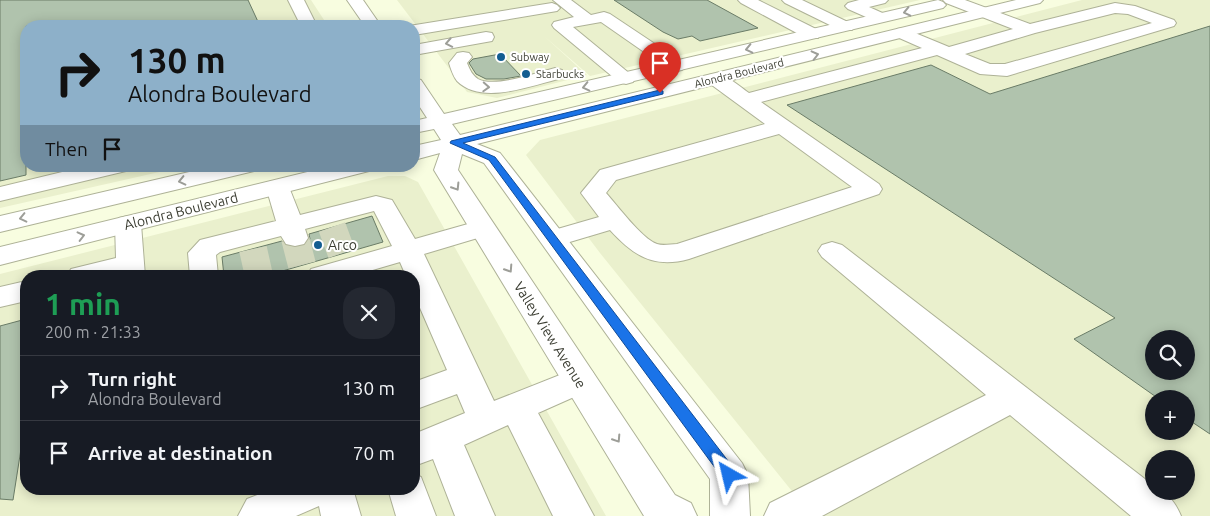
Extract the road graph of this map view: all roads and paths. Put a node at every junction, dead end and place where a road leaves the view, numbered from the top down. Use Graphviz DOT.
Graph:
graph roads {
  1 [pos="296,0"];
  2 [pos="355,0"];
  3 [pos="746,0"];
  4 [pos="790,0"];
  5 [pos="880,0"];
  6 [pos="955,0"];
  7 [pos="1035,0"];
  8 [pos="557,4"];
  9 [pos="985,13"];
  10 [pos="881,18"];
  11 [pos="486,19"];
  12 [pos="307,20"];
  13 [pos="369,20"];
  14 [pos="587,20"];
  15 [pos="846,26"];
  16 [pos="420,29"];
  17 [pos="1029,29"];
  18 [pos="903,33"];
  19 [pos="812,34"];
  20 [pos="420,49"];
  21 [pos="943,51"];
  22 [pos="463,57"];
  23 [pos="676,66"];
  24 [pos="555,74"];
  25 [pos="626,78"];
  26 [pos="716,79"];
  27 [pos="420,93"];
  28 [pos="746,100"];
  29 [pos="439,121"];
  30 [pos="420,126"];
  31 [pos="782,126"];
  32 [pos="454,143"];
  33 [pos="420,152"];
  34 [pos="93,172"];
  35 [pos="221,172"];
  36 [pos="337,172"];
  37 [pos="278,187"];
  38 [pos="0,194"];
  39 [pos="0,224"];
  40 [pos="128,224"];
  41 [pos="601,224"];
  42 [pos="482,228"];
  43 [pos="292,232"];
  44 [pos="563,236"];
  45 [pos="408,250"];
  46 [pos="832,251"];
  47 [pos="0,256"];
  48 [pos="131,270"];
  49 [pos="203,270"];
  50 [pos="318,270"];
  51 [pos="417,270"];
  52 [pos="420,277"];
  53 [pos="20,292"];
  54 [pos="0,297"];
  55 [pos="465,377"];
  56 [pos="580,380"];
  57 [pos="420,394"];
  58 [pos="1013,397"];
  59 [pos="501,413"];
  60 [pos="429,444"];
  61 [pos="302,495"];
  62 [pos="336,495"];
  63 [pos="409,495"];
  64 [pos="258,516"];
  65 [pos="341,516"];
  66 [pos="416,516"];
  67 [pos="475,516"];
  68 [pos="574,516"];
  69 [pos="677,516"];
  70 [pos="730,516"];
  71 [pos="784,516"];
  72 [pos="1161,516"];
  1 -- 12 [label="main road"];
  2 -- 13 [label="main road"];
  3 -- 19 [label="main road"];
  4 -- 15 [label="main road"];
  5 -- 10 [label="main road"];
  6 -- 9 [label="main road"];
  6 -- 10 [label="main road, Alondra Boulevard, one-way"];
  7 -- 9 [label="main road, Alondra Boulevard"];
  8 -- 11 [label="main road"];
  8 -- 14 [label="main road"];
  9 -- 17 [label="main road"];
  9 -- 18 [label="main road, Alondra Boulevard"];
  10 -- 15 [label="main road, Alondra Boulevard"];
  11 -- 16 [label="main road"];
  11 -- 20 [label="main road, one-way"];
  14 -- 23 [label="main road"];
  14 -- 25 [label="main road"];
  15 -- 19 [label="main road, Alondra Boulevard"];
  17 -- 21 [label="main road"];
  17 -- 21 [label="main road"];
  18 -- 21 [label="main road"];
  26 -- 18 [label="main road, Alondra Boulevard, one-way"];
  19 -- 23 [label="main road, Alondra Boulevard, one-way"];
  21 -- 28 [label="main road"];
  22 -- 24 [label="main road, one-way"];
  23 -- 25 [label="main road, Alondra Boulevard"];
  25 -- 29 [label="main road, Alondra Boulevard, one-way"];
  26 -- 28 [label="main road"];
  26 -- 32 [label="main road, Alondra Boulevard"];
  27 -- 29 [label="main road"];
  28 -- 31 [label="main road"];
  29 -- 30 [label="main road, Alondra Boulevard"];
  29 -- 32 [label="main road"];
  31 -- 31 [label="main road"];
  32 -- 33 [label="main road, Alondra Boulevard"];
  32 -- 42 [label="main road, Valley View Avenue, one-way"];
  32 -- 70 [label="main road"];
  34 -- 38 [label="main road"];
  35 -- 39 [label="main road, Alondra Boulevard, one-way"];
  36 -- 37 [label="main road, Alondra Boulevard"];
  37 -- 40 [label="main road, Alondra Boulevard"];
  37 -- 43 [label="main road"];
  47 -- 40 [label="main road, Alondra Boulevard, one-way"];
  40 -- 48 [label="main road"];
  41 -- 44 [label="main road"];
  42 -- 45 [label="main road"];
  42 -- 56 [label="main road, Valley View Avenue, one-way"];
  43 -- 45 [label="main road"];
  43 -- 49 [label="main road"];
  45 -- 50 [label="main road"];
  45 -- 51 [label="main road"];
  46 -- 58 [label="main road"];
  52 -- 55 [label="main road"];
  53 -- 54 [label="main road"];
  55 -- 57 [label="main road"];
  55 -- 59 [label="main road"];
  56 -- 59 [label="main road"];
  56 -- 69 [label="main road, Valley View Avenue, one-way"];
  58 -- 71 [label="main road"];
  58 -- 72 [label="main road"];
  59 -- 60 [label="main road"];
  59 -- 68 [label="main road"];
  60 -- 67 [label="main road"];
  61 -- 64 [label="main road"];
  62 -- 65 [label="main road"];
  63 -- 66 [label="main road"];
}
